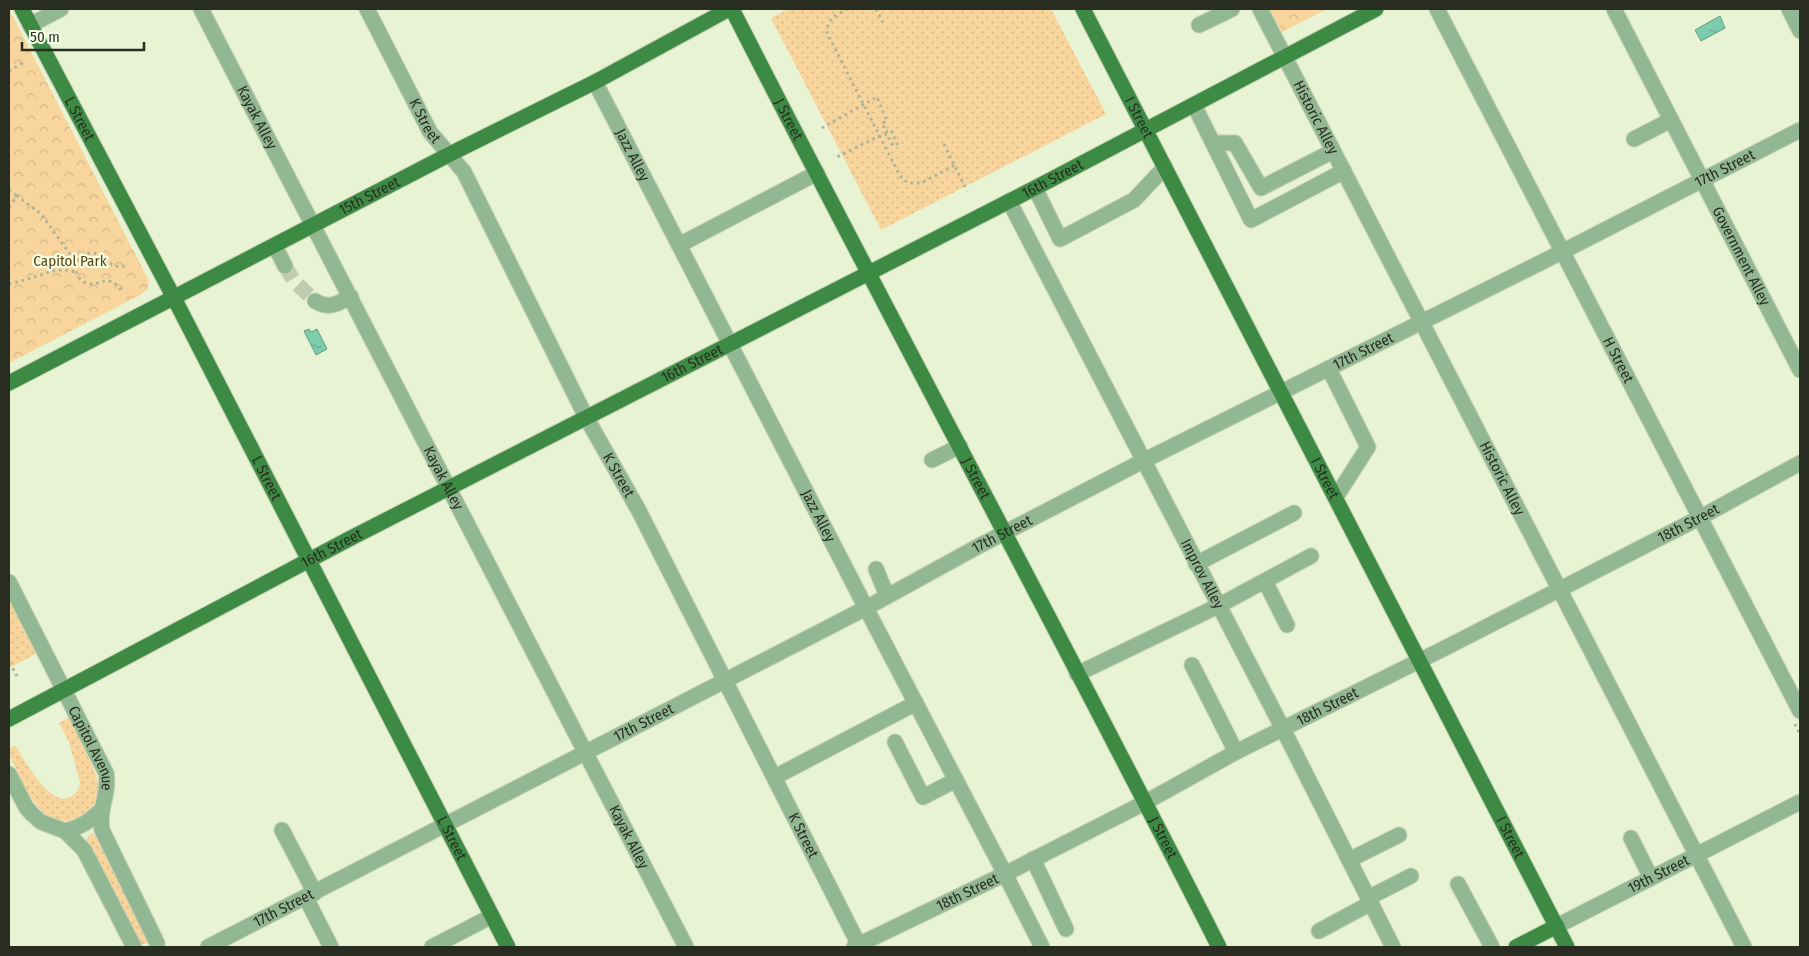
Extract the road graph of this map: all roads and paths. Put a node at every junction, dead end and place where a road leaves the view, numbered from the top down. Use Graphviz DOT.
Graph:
graph roads {
  1 [pos="22,9"];
  2 [pos="61,9"];
  3 [pos="201,9"];
  4 [pos="367,9"];
  5 [pos="731,9"];
  6 [pos="848,9"];
  7 [pos="876,9"];
  8 [pos="1083,9"];
  9 [pos="1232,9"];
  10 [pos="1260,9"];
  11 [pos="1376,9"];
  12 [pos="1437,9"];
  13 [pos="1614,9"];
  14 [pos="1789,9"];
  15 [pos="883,22"];
  16 [pos="1198,25"];
  17 [pos="30,26"];
  18 [pos="1800,31"];
  19 [pos="1286,56"];
  20 [pos="23,63"];
  21 [pos="9,71"];
  22 [pos="595,82"];
  23 [pos="864,105"];
  24 [pos="1194,105"];
  25 [pos="1671,120"];
  26 [pos="822,128"];
  27 [pos="1146,129"];
  28 [pos="1800,130"];
  29 [pos="879,136"];
  30 [pos="1634,139"];
  31 [pos="1213,143"];
  32 [pos="944,144"];
  33 [pos="1333,151"];
  34 [pos="450,154"];
  35 [pos="837,157"];
  36 [pos="955,165"];
  37 [pos="1165,167"];
  38 [pos="1344,171"];
  39 [pos="817,174"];
  40 [pos="1702,180"];
  41 [pos="1035,188"];
  42 [pos="9,190"];
  43 [pos="967,191"];
  44 [pos="18,196"];
  45 [pos="1009,201"];
  46 [pos="9,207"];
  47 [pos="314,226"];
  48 [pos="679,245"];
  49 [pos="275,246"];
  50 [pos="1562,252"];
  51 [pos="76,262"];
  52 [pos="128,265"];
  53 [pos="285,266"];
  54 [pos="76,272"];
  55 [pos="867,273"];
  56 [pos="9,284"];
  57 [pos="121,290"];
  58 [pos="351,296"];
  59 [pos="174,298"];
  60 [pos="315,301"];
  61 [pos="1421,323"];
  62 [pos="730,344"];
  63 [pos="1329,369"];
  64 [pos="1800,370"];
  65 [pos="9,383"];
  66 [pos="1281,392"];
  67 [pos="586,417"];
  68 [pos="960,446"];
  69 [pos="932,460"];
  70 [pos="1143,461"];
  71 [pos="1800,463"];
  72 [pos="450,487"];
  73 [pos="1336,497"];
  74 [pos="1294,513"];
  75 [pos="1701,516"];
  76 [pos="1004,533"];
  77 [pos="1311,556"];
  78 [pos="309,560"];
  79 [pos="1196,564"];
  80 [pos="876,569"];
  81 [pos="1265,581"];
  82 [pos="9,582"];
  83 [pos="1560,589"];
  84 [pos="887,596"];
  85 [pos="1218,606"];
  86 [pos="866,608"];
  87 [pos="1287,625"];
  88 [pos="1420,660"];
  89 [pos="9,663"];
  90 [pos="1192,665"];
  91 [pos="1077,674"];
  92 [pos="18,678"];
  93 [pos="726,680"];
  94 [pos="65,690"];
  95 [pos="916,704"];
  96 [pos="1800,711"];
  97 [pos="9,719"];
  98 [pos="1283,729"];
  99 [pos="895,742"];
  100 [pos="1236,752"];
  101 [pos="587,753"];
  102 [pos="9,774"];
  103 [pos="774,777"];
  104 [pos="956,780"];
  105 [pos="1146,802"];
  106 [pos="1800,802"];
  107 [pos="101,810"];
  108 [pos="446,826"];
  109 [pos="282,830"];
  110 [pos="65,831"];
  111 [pos="1399,835"];
  112 [pos="1631,838"];
  113 [pos="1696,855"];
  114 [pos="1033,859"];
  115 [pos="1349,860"];
  116 [pos="1006,874"];
  117 [pos="1411,876"];
  118 [pos="1651,878"];
  119 [pos="1458,884"];
  120 [pos="310,895"];
  121 [pos="1370,901"];
  122 [pos="492,916"];
  123 [pos="1557,926"];
  124 [pos="1066,929"];
  125 [pos="1319,931"];
  126 [pos="858,946"];
  127 [pos="134,947"];
  128 [pos="157,947"];
  129 [pos="208,947"];
  130 [pos="331,947"];
  131 [pos="432,947"];
  132 [pos="508,947"];
  133 [pos="686,947"];
  134 [pos="1042,947"];
  135 [pos="1219,947"];
  136 [pos="1393,947"];
  137 [pos="1492,947"];
  138 [pos="1516,947"];
  139 [pos="1567,947"];
  140 [pos="1744,947"];
  1 -- 17 [label="main road, L Street"];
  2 -- 17 [label="street"];
  3 -- 47 [label="street, Kayak Alley"];
  4 -- 34 [label="street, K Street"];
  5 -- 22 [label="main road, 15th Street"];
  5 -- 39 [label="main road, J Street"];
  6 -- 23 [label="path"];
  7 -- 15 [label="path"];
  8 -- 27 [label="main road, I Street"];
  9 -- 16 [label="street"];
  10 -- 19 [label="street, Historic Alley"];
  11 -- 19 [label="main road, 16th Street"];
  12 -- 50 [label="street, H Street"];
  13 -- 25 [label="street, Government Alley"];
  14 -- 18 [label="street"];
  17 -- 59 [label="main road, L Street"];
  19 -- 24 [label="main road, 16th Street"];
  19 -- 33 [label="street, Historic Alley"];
  20 -- 21 [label="path"];
  22 -- 34 [label="main road, 15th Street"];
  22 -- 48 [label="street, Jazz Alley"];
  23 -- 26 [label="path"];
  23 -- 29 [label="path"];
  23 -- 29 [label="path"];
  24 -- 27 [label="main road, 16th Street"];
  24 -- 31 [label="street"];
  25 -- 30 [label="street"];
  25 -- 40 [label="street, Government Alley"];
  27 -- 37 [label="main road, I Street"];
  27 -- 41 [label="main road, 16th Street"];
  28 -- 40 [label="street, 17th Street"];
  29 -- 35 [label="path"];
  29 -- 36 [label="path"];
  31 -- 33 [label="street"];
  31 -- 38 [label="street"];
  32 -- 36 [label="path"];
  33 -- 38 [label="street, Historic Alley"];
  34 -- 47 [label="main road, 15th Street"];
  34 -- 67 [label="street, K Street"];
  36 -- 43 [label="path"];
  37 -- 41 [label="street"];
  37 -- 66 [label="main road, I Street"];
  38 -- 61 [label="street, Historic Alley"];
  39 -- 48 [label="street"];
  39 -- 55 [label="main road, J Street"];
  40 -- 50 [label="street, 17th Street"];
  40 -- 64 [label="street, Government Alley"];
  41 -- 45 [label="main road, 16th Street"];
  42 -- 44 [label="path"];
  44 -- 46 [label="path"];
  44 -- 51 [label="path"];
  45 -- 55 [label="main road, 16th Street"];
  45 -- 70 [label="street, Improv Alley"];
  47 -- 49 [label="main road, 15th Street"];
  47 -- 58 [label="street, Kayak Alley"];
  48 -- 62 [label="street, Jazz Alley"];
  49 -- 53 [label="street"];
  49 -- 59 [label="main road, 15th Street"];
  50 -- 61 [label="street, 17th Street"];
  50 -- 75 [label="street, H Street"];
  51 -- 52 [label="path"];
  51 -- 54 [label="path"];
  54 -- 56 [label="path"];
  54 -- 57 [label="path"];
  55 -- 62 [label="main road, 16th Street"];
  55 -- 68 [label="main road, J Street"];
  58 -- 60 [label="street"];
  58 -- 72 [label="street, Kayak Alley"];
  59 -- 65 [label="main road, 15th Street"];
  59 -- 78 [label="main road, L Street"];
  61 -- 63 [label="street, 17th Street"];
  61 -- 83 [label="street, Historic Alley"];
  62 -- 67 [label="main road, 16th Street"];
  62 -- 86 [label="street, Jazz Alley"];
  63 -- 66 [label="street, 17th Street"];
  63 -- 73 [label="street"];
  66 -- 70 [label="street, 17th Street"];
  66 -- 73 [label="main road, I Street"];
  67 -- 72 [label="main road, 16th Street"];
  67 -- 93 [label="street, K Street"];
  68 -- 69 [label="street"];
  68 -- 76 [label="main road, J Street"];
  70 -- 76 [label="street, 17th Street"];
  70 -- 79 [label="street, Improv Alley"];
  71 -- 75 [label="street, 18th Street"];
  72 -- 78 [label="main road, 16th Street"];
  72 -- 101 [label="street, Kayak Alley"];
  73 -- 88 [label="main road, I Street"];
  74 -- 79 [label="street"];
  75 -- 83 [label="street, 18th Street"];
  75 -- 96 [label="street, H Street"];
  76 -- 84 [label="street, 17th Street"];
  76 -- 91 [label="main road, J Street"];
  77 -- 81 [label="street"];
  78 -- 94 [label="main road, 16th Street"];
  78 -- 108 [label="main road, L Street"];
  79 -- 85 [label="street, Improv Alley"];
  80 -- 84 [label="street"];
  81 -- 85 [label="street"];
  81 -- 87 [label="street"];
  82 -- 94 [label="street, Capitol Avenue"];
  83 -- 88 [label="street, 18th Street"];
  83 -- 113 [label="street, Historic Alley"];
  84 -- 86 [label="street, 17th Street"];
  85 -- 91 [label="street"];
  85 -- 98 [label="street, Improv Alley"];
  86 -- 93 [label="street, 17th Street"];
  86 -- 95 [label="street, Jazz Alley"];
  88 -- 98 [label="street, 18th Street"];
  88 -- 123 [label="main road, I Street"];
  89 -- 92 [label="path"];
  90 -- 100 [label="street"];
  91 -- 105 [label="main road, J Street"];
  93 -- 101 [label="street, 17th Street"];
  93 -- 103 [label="street, K Street"];
  94 -- 97 [label="main road, 16th Street"];
  94 -- 107 [label="street, Capitol Avenue"];
  95 -- 103 [label="street"];
  95 -- 104 [label="street, Jazz Alley"];
  98 -- 100 [label="street, 18th Street"];
  98 -- 115 [label="street, Improv Alley"];
  99 -- 104 [label="street"];
  100 -- 105 [label="street, 18th Street"];
  101 -- 108 [label="street, 17th Street"];
  101 -- 133 [label="street, Kayak Alley"];
  102 -- 110 [label="street"];
  103 -- 126 [label="street, K Street"];
  104 -- 116 [label="street, Jazz Alley"];
  105 -- 114 [label="street, 18th Street"];
  105 -- 135 [label="main road, J Street"];
  106 -- 113 [label="street, 19th Street"];
  107 -- 110 [label="street"];
  107 -- 128 [label="street, Capitol Avenue"];
  108 -- 120 [label="street, 17th Street"];
  108 -- 122 [label="main road, L Street"];
  109 -- 120 [label="street"];
  110 -- 127 [label="street"];
  111 -- 115 [label="street"];
  112 -- 118 [label="street"];
  113 -- 118 [label="street, 19th Street"];
  113 -- 140 [label="street, Historic Alley"];
  114 -- 116 [label="street, 18th Street"];
  114 -- 124 [label="street"];
  115 -- 121 [label="street, Improv Alley"];
  116 -- 126 [label="street, 18th Street"];
  116 -- 134 [label="street, Jazz Alley"];
  117 -- 121 [label="street"];
  118 -- 123 [label="street, 19th Street"];
  119 -- 137 [label="street"];
  120 -- 129 [label="street, 17th Street"];
  120 -- 130 [label="street"];
  121 -- 125 [label="street"];
  121 -- 136 [label="street, Improv Alley"];
  122 -- 131 [label="street"];
  122 -- 132 [label="main road, L Street"];
  123 -- 138 [label="main road, 19th Street"];
  123 -- 139 [label="main road, I Street"];
}
